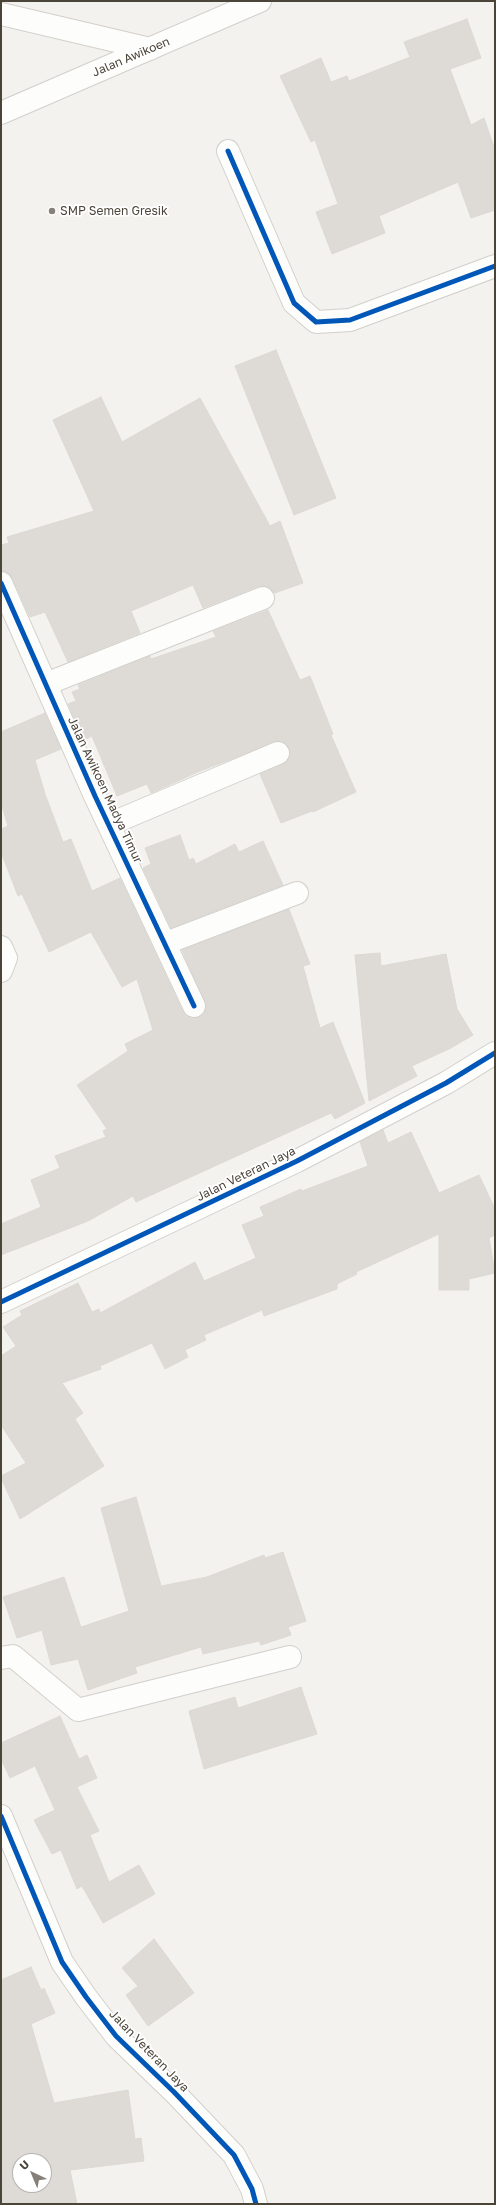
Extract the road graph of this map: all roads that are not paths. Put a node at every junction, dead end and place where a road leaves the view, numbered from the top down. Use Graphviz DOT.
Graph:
graph roads {
  1 [pos="260,1"];
  2 [pos="1,14"];
  3 [pos="150,49"];
  4 [pos="1,113"];
  5 [pos="228,151"];
  6 [pos="495,266"];
  7 [pos="1,583"];
  8 [pos="263,598"];
  9 [pos="46,684"];
  10 [pos="278,753"];
  11 [pos="110,824"];
  12 [pos="297,893"];
  13 [pos="166,943"];
  14 [pos="1,947"];
  15 [pos="1,971"];
  16 [pos="194,1006"];
  17 [pos="495,1054"];
  18 [pos="1,1302"];
  19 [pos="290,1657"];
  20 [pos="1,1658"];
  21 [pos="1,1816"];
  22 [pos="256,2204"];
  1 -- 3 [label="street, Jalan Awikoen"];
  2 -- 3 [label="street"];
  3 -- 4 [label="street, Jalan Awikoen"];
  5 -- 6 [label="street"];
  7 -- 9 [label="street, Jalan Awikoen Madya Timur"];
  8 -- 9 [label="street"];
  9 -- 11 [label="street, Jalan Awikoen Madya Timur"];
  10 -- 11 [label="street"];
  11 -- 13 [label="street, Jalan Awikoen Madya Timur"];
  12 -- 13 [label="street"];
  13 -- 16 [label="street, Jalan Awikoen Madya Timur"];
  14 -- 15 [label="street"];
  17 -- 18 [label="street, Jalan Veteran Jaya"];
  19 -- 20 [label="street"];
  21 -- 22 [label="street, Jalan Veteran Jaya"];
}
